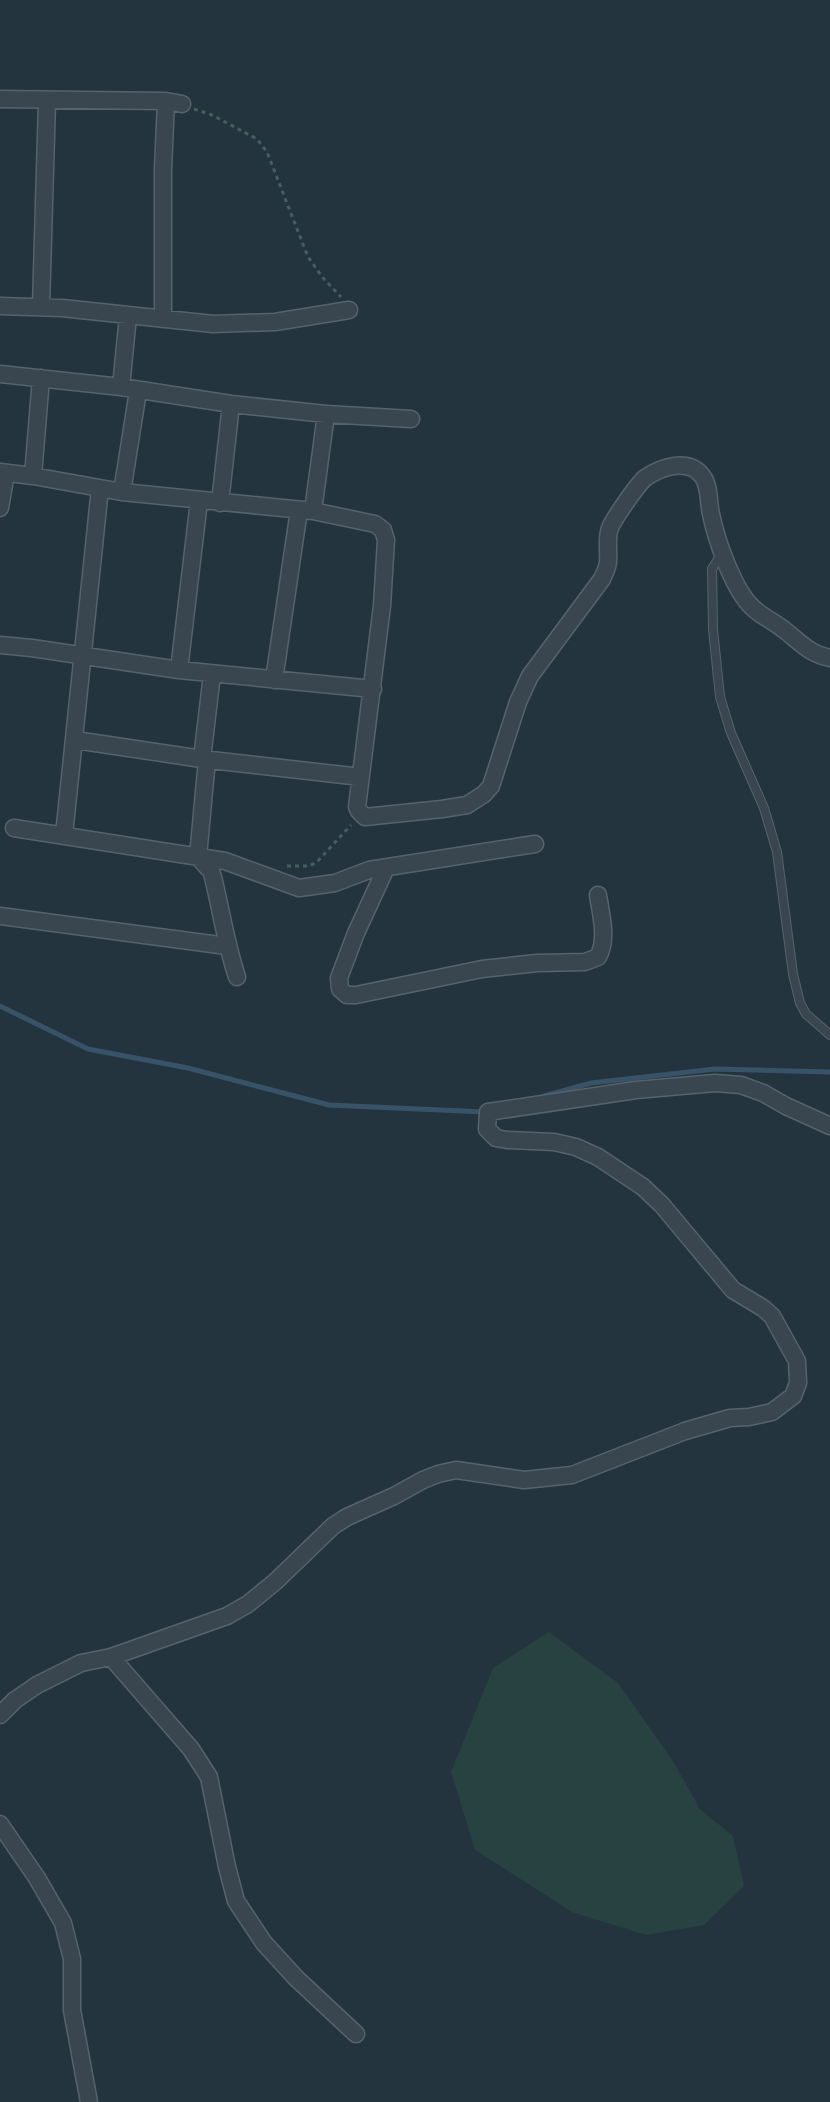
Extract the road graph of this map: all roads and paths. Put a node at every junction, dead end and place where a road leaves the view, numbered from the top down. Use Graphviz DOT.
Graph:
graph roads {
  1 [pos="0,99"];
  2 [pos="47,101"];
  3 [pos="174,103"];
  4 [pos="0,306"];
  5 [pos="41,307"];
  6 [pos="349,310"];
  7 [pos="128,316"];
  8 [pos="162,319"];
  9 [pos="0,374"];
  10 [pos="41,378"];
  11 [pos="121,387"];
  12 [pos="138,391"];
  13 [pos="231,404"];
  14 [pos="326,414"];
  15 [pos="411,419"];
  16 [pos="3,473"];
  17 [pos="33,476"];
  18 [pos="100,488"];
  19 [pos="122,492"];
  20 [pos="199,501"];
  21 [pos="220,503"];
  22 [pos="0,508"];
  23 [pos="306,511"];
  24 [pos="722,553"];
  25 [pos="0,645"];
  26 [pos="82,655"];
  27 [pos="830,658"];
  28 [pos="180,670"];
  29 [pos="212,674"];
  30 [pos="274,680"];
  31 [pos="373,690"];
  32 [pos="75,740"];
  33 [pos="204,759"];
  34 [pos="361,776"];
  35 [pos="362,816"];
  36 [pos="14,828"];
  37 [pos="64,835"];
  38 [pos="535,844"];
  39 [pos="198,857"];
  40 [pos="284,866"];
  41 [pos="386,868"];
  42 [pos="598,895"];
  43 [pos="0,916"];
  44 [pos="227,946"];
  45 [pos="236,977"];
  46 [pos="830,1035"];
  47 [pos="830,1126"];
  48 [pos="111,1657"];
  49 [pos="0,1715"];
  50 [pos="0,1824"];
  51 [pos="356,2034"];
  52 [pos="89,2102"];
  1 -- 2 [label="street"];
  2 -- 3 [label="street"];
  2 -- 5 [label="street"];
  3 -- 6 [label="path"];
  3 -- 8 [label="street"];
  4 -- 5 [label="street"];
  5 -- 7 [label="street"];
  6 -- 8 [label="street"];
  7 -- 8 [label="street"];
  7 -- 11 [label="street"];
  9 -- 10 [label="street"];
  10 -- 11 [label="street"];
  10 -- 17 [label="street"];
  11 -- 12 [label="street"];
  12 -- 13 [label="street"];
  12 -- 19 [label="street"];
  13 -- 14 [label="street"];
  13 -- 21 [label="street"];
  14 -- 15 [label="street"];
  14 -- 23 [label="street"];
  16 -- 17 [label="street"];
  16 -- 22 [label="street"];
  17 -- 18 [label="street"];
  18 -- 19 [label="street"];
  18 -- 26 [label="street"];
  19 -- 20 [label="street"];
  20 -- 21 [label="street"];
  20 -- 28 [label="street"];
  21 -- 23 [label="street"];
  23 -- 30 [label="street"];
  23 -- 31 [label="street"];
  24 -- 27 [label="street"];
  24 -- 35 [label="street"];
  24 -- 46 [label="lane"];
  25 -- 26 [label="street"];
  26 -- 28 [label="street"];
  26 -- 32 [label="street"];
  28 -- 29 [label="street"];
  29 -- 30 [label="street"];
  29 -- 33 [label="street"];
  30 -- 31 [label="street"];
  31 -- 34 [label="street"];
  32 -- 33 [label="street"];
  32 -- 37 [label="street"];
  33 -- 34 [label="street"];
  33 -- 39 [label="street"];
  34 -- 35 [label="street"];
  35 -- 40 [label="path"];
  36 -- 37 [label="street"];
  37 -- 39 [label="street"];
  38 -- 41 [label="street"];
  39 -- 41 [label="street"];
  39 -- 44 [label="street"];
  41 -- 42 [label="street"];
  43 -- 44 [label="street"];
  44 -- 45 [label="street"];
  47 -- 48 [label="street"];
  48 -- 49 [label="street"];
  48 -- 51 [label="street"];
  50 -- 52 [label="street"];
}
